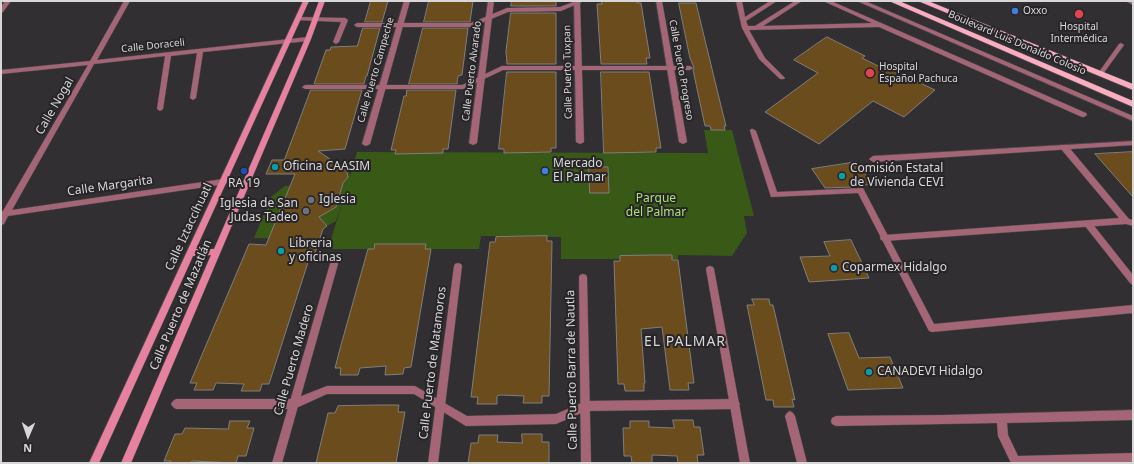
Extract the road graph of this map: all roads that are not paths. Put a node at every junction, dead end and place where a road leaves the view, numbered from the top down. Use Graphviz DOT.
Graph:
graph roads {
  1 [pos="8,1"];
  2 [pos="127,1"];
  3 [pos="306,1"];
  4 [pos="322,1"];
  5 [pos="407,1"];
  6 [pos="491,1"];
  7 [pos="659,1"];
  8 [pos="739,1"];
  9 [pos="774,1"];
  10 [pos="799,1"];
  11 [pos="826,1"];
  12 [pos="860,1"];
  13 [pos="893,1"];
  14 [pos="922,1"];
  15 [pos="937,1"];
  16 [pos="1129,1"];
  17 [pos="579,2"];
  18 [pos="1133,2"];
  19 [pos="1,11"];
  20 [pos="952,13"];
  21 [pos="489,18"];
  22 [pos="298,19"];
  23 [pos="316,19"];
  24 [pos="743,21"];
  25 [pos="357,25"];
  26 [pos="400,25"];
  27 [pos="882,25"];
  28 [pos="746,28"];
  29 [pos="756,28"];
  30 [pos="308,39"];
  31 [pos="288,41"];
  32 [pos="336,42"];
  33 [pos="1121,45"];
  34 [pos="200,51"];
  35 [pos="168,54"];
  36 [pos="92,62"];
  37 [pos="578,68"];
  38 [pos="671,68"];
  39 [pos="690,68"];
  40 [pos="1,72"];
  41 [pos="1101,73"];
  42 [pos="482,78"];
  43 [pos="782,78"];
  44 [pos="305,87"];
  45 [pos="382,87"];
  46 [pos="1133,87"];
  47 [pos="193,98"];
  48 [pos="1133,104"];
  49 [pos="160,109"];
  50 [pos="1084,116"];
  51 [pos="1133,119"];
  52 [pos="753,131"];
  53 [pos="580,142"];
  54 [pos="683,142"];
  55 [pos="473,143"];
  56 [pos="1133,143"];
  57 [pos="366,144"];
  58 [pos="1064,147"];
  59 [pos="873,159"];
  60 [pos="223,182"];
  61 [pos="3,214"];
  62 [pos="1,222"];
  63 [pos="1130,222"];
  64 [pos="1088,224"];
  65 [pos="884,238"];
  66 [pos="216,252"];
  67 [pos="190,253"];
  68 [pos="334,264"];
  69 [pos="458,266"];
  70 [pos="710,269"];
  71 [pos="583,277"];
  72 [pos="1133,281"];
  73 [pos="1133,309"];
  74 [pos="176,404"];
  75 [pos="294,404"];
  76 [pos="735,404"];
  77 [pos="440,405"];
  78 [pos="586,406"];
  79 [pos="1133,415"];
  80 [pos="790,416"];
  81 [pos="1002,418"];
  82 [pos="836,420"];
  83 [pos="1133,458"];
  84 [pos="1015,462"];
  85 [pos="94,463"];
  86 [pos="126,463"];
  87 [pos="277,463"];
  88 [pos="433,463"];
  89 [pos="586,463"];
  90 [pos="745,463"];
  91 [pos="802,463"];
  1 -- 19 [label="street"];
  2 -- 36 [label="street, Calle Nogal"];
  3 -- 22 [label="main road, Calle Iztaccíhuatl"];
  4 -- 23 [label="main road, Calle Puerto de Mazatlán"];
  5 -- 26 [label="street, Calle Puerto Campeche"];
  6 -- 21 [label="street, Calle Puerto Alvarado"];
  7 -- 38 [label="street, Calle Puerto Progreso"];
  8 -- 24 [label="street"];
  9 -- 24 [label="street"];
  10 -- 29 [label="street"];
  11 -- 27 [label="street"];
  12 -- 51 [label="street"];
  13 -- 48 [label="main road, Boulevard Luis Donaldo Colosio"];
  14 -- 20 [label="main road, Boulevard Luis Donaldo Colosio"];
  15 -- 20 [label="main road"];
  16 -- 18 [label="street"];
  17 -- 21 [label="street"];
  17 -- 37 [label="street, Calle Puerto Tuxpan"];
  20 -- 41 [label="main road, Boulevard Luis Donaldo Colosio"];
  21 -- 26 [label="street"];
  21 -- 42 [label="street, Calle Puerto Alvarado"];
  22 -- 23 [label="street"];
  22 -- 31 [label="main road, Calle Iztaccíhuatl"];
  23 -- 30 [label="main road, Calle Puerto de Mazatlán"];
  23 -- 32 [label="street"];
  24 -- 28 [label="street"];
  25 -- 26 [label="street"];
  26 -- 45 [label="street, Calle Puerto Campeche"];
  27 -- 29 [label="street"];
  27 -- 50 [label="street"];
  28 -- 29 [label="street"];
  28 -- 43 [label="street"];
  30 -- 31 [label="street, Calle Doraceli"];
  30 -- 66 [label="main road, Calle Puerto de Mazatlán"];
  31 -- 34 [label="street, Calle Doraceli"];
  31 -- 60 [label="main road, Calle Iztaccíhuatl"];
  33 -- 41 [label="street"];
  34 -- 35 [label="street, Calle Doraceli"];
  34 -- 47 [label="street"];
  35 -- 36 [label="street, Calle Doraceli"];
  35 -- 49 [label="street"];
  36 -- 40 [label="street, Calle Doraceli"];
  36 -- 61 [label="street, Calle Nogal"];
  37 -- 38 [label="street"];
  37 -- 42 [label="street"];
  37 -- 53 [label="street, Calle Puerto Tuxpan"];
  38 -- 39 [label="street"];
  38 -- 54 [label="street, Calle Puerto Progreso"];
  41 -- 46 [label="main road, Boulevard Luis Donaldo Colosio"];
  42 -- 45 [label="street"];
  42 -- 55 [label="street, Calle Puerto Alvarado"];
  44 -- 45 [label="street"];
  45 -- 57 [label="street, Calle Puerto Campeche"];
  52 -- 65 [label="street"];
  56 -- 58 [label="street"];
  58 -- 59 [label="street"];
  58 -- 63 [label="street"];
  60 -- 61 [label="street, Calle Margarita"];
  60 -- 67 [label="main road, Calle Iztaccíhuatl"];
  61 -- 62 [label="street, Calle Nogal"];
  63 -- 64 [label="street"];
  64 -- 65 [label="street"];
  64 -- 72 [label="street"];
  65 -- 73 [label="street"];
  66 -- 67 [label="main road"];
  66 -- 86 [label="main road, Calle Puerto de Mazatlán"];
  67 -- 85 [label="main road, Calle Iztaccíhuatl"];
  68 -- 75 [label="street, Calle Puerto Madero"];
  69 -- 77 [label="street, Calle Puerto de Matamoros"];
  70 -- 76 [label="street"];
  71 -- 78 [label="street, Calle Puerto Barra de Nautla"];
  74 -- 75 [label="street"];
  75 -- 77 [label="street"];
  75 -- 87 [label="street, Calle Puerto Madero"];
  76 -- 78 [label="street"];
  76 -- 90 [label="street"];
  77 -- 78 [label="street"];
  77 -- 88 [label="street, Calle Puerto de Matamoros"];
  78 -- 89 [label="street, Calle Puerto Barra de Nautla"];
  79 -- 81 [label="street"];
  80 -- 91 [label="street"];
  81 -- 82 [label="street"];
  81 -- 84 [label="street"];
  83 -- 84 [label="street"];
}
